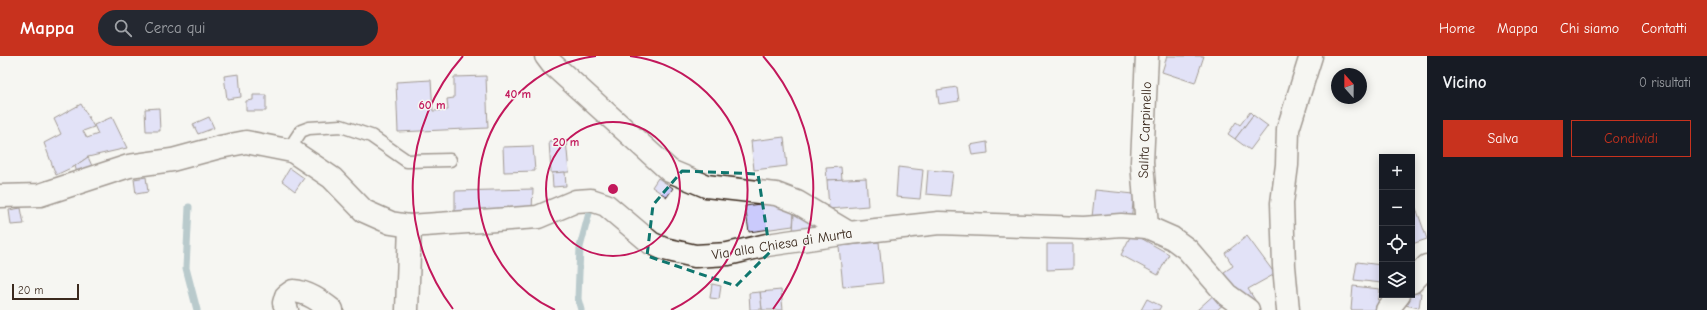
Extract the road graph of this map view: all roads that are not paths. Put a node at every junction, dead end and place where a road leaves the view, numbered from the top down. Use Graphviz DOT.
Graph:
graph roads {
  1 [pos="546,56"];
  2 [pos="1147,56"];
  3 [pos="1311,56"];
  4 [pos="292,151"];
  5 [pos="450,160"];
  6 [pos="0,196"];
  7 [pos="410,226"];
  8 [pos="1147,227"];
  9 [pos="849,233"];
  10 [pos="1427,266"];
  11 [pos="1415,279"];
  12 [pos="1397,298"];
  13 [pos="287,310"];
  14 [pos="332,310"];
  15 [pos="407,310"];
  16 [pos="1248,310"];
  17 [pos="1288,310"];
  18 [pos="1387,310"];
  1 -- 9 [label="street"];
  2 -- 8 [label="street, Salita Carpinello"];
  3 -- 17 [label="street"];
  4 -- 5 [label="lane"];
  4 -- 6 [label="street, Via alla Chiesa di Murta"];
  4 -- 7 [label="street, Via alla Chiesa di Murta"];
  7 -- 9 [label="street, Via alla Chiesa di Murta"];
  7 -- 15 [label="street"];
  8 -- 9 [label="street, Via alla Chiesa di Murta"];
  8 -- 16 [label="street, Via alla Chiesa di Murta"];
  10 -- 11 [label="street"];
  12 -- 18 [label="street"];
  13 -- 14 [label="street"];
}
